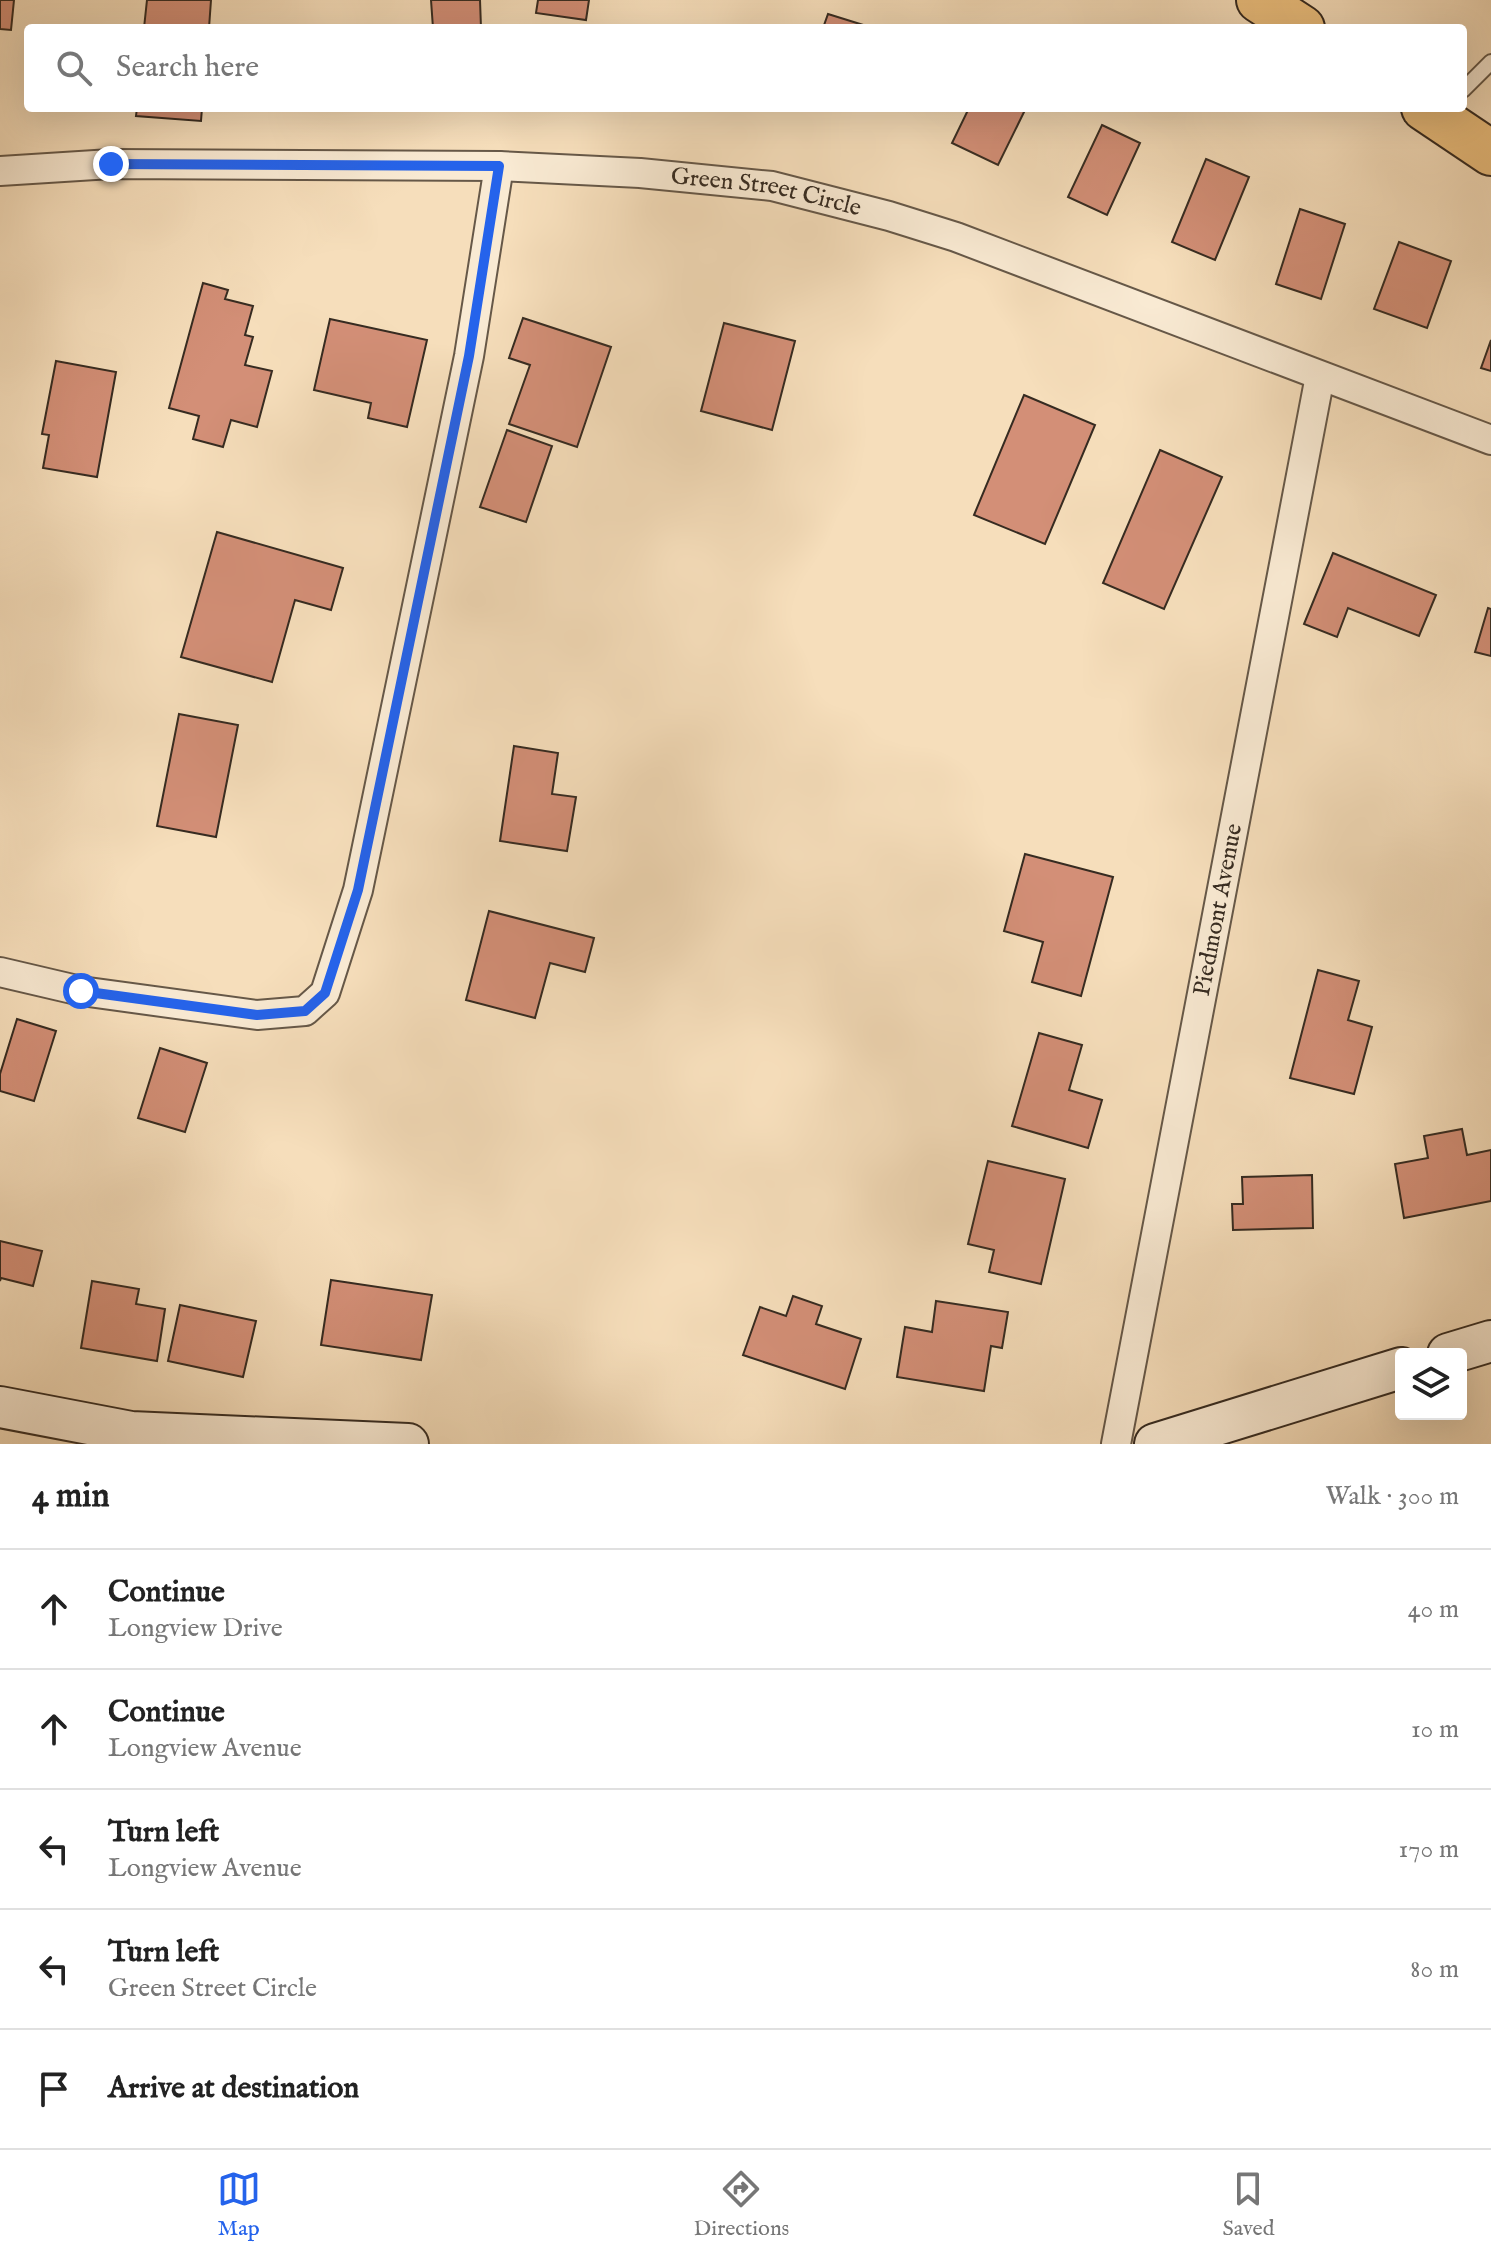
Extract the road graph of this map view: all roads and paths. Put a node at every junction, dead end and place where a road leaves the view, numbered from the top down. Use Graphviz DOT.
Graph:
graph roads {
  1 [pos="1259,0"];
  2 [pos="1296,24"];
  3 [pos="1491,62"];
  4 [pos="1467,83"];
  5 [pos="1449,112"];
  6 [pos="1491,153"];
  7 [pos="499,166"];
  8 [pos="0,171"];
  9 [pos="1320,376"];
  10 [pos="1491,440"];
  11 [pos="0,972"];
  12 [pos="1491,1341"];
  13 [pos="1467,1348"];
  14 [pos="1395,1370"];
  15 [pos="0,1407"];
  16 [pos="129,1438"];
  17 [pos="408,1444"];
  18 [pos="1116,1444"];
  19 [pos="1155,1444"];
  1 -- 2 [label="highway"];
  3 -- 4 [label="lane"];
  5 -- 6 [label="highway"];
  7 -- 8 [label="street, Green Street Circle"];
  7 -- 9 [label="street, Green Street Circle"];
  7 -- 11 [label="street"];
  9 -- 10 [label="street, Green Street Circle"];
  9 -- 18 [label="street, Piedmont Avenue"];
  12 -- 13 [label="street"];
  14 -- 19 [label="street"];
  15 -- 16 [label="street"];
  16 -- 17 [label="street"];
}
